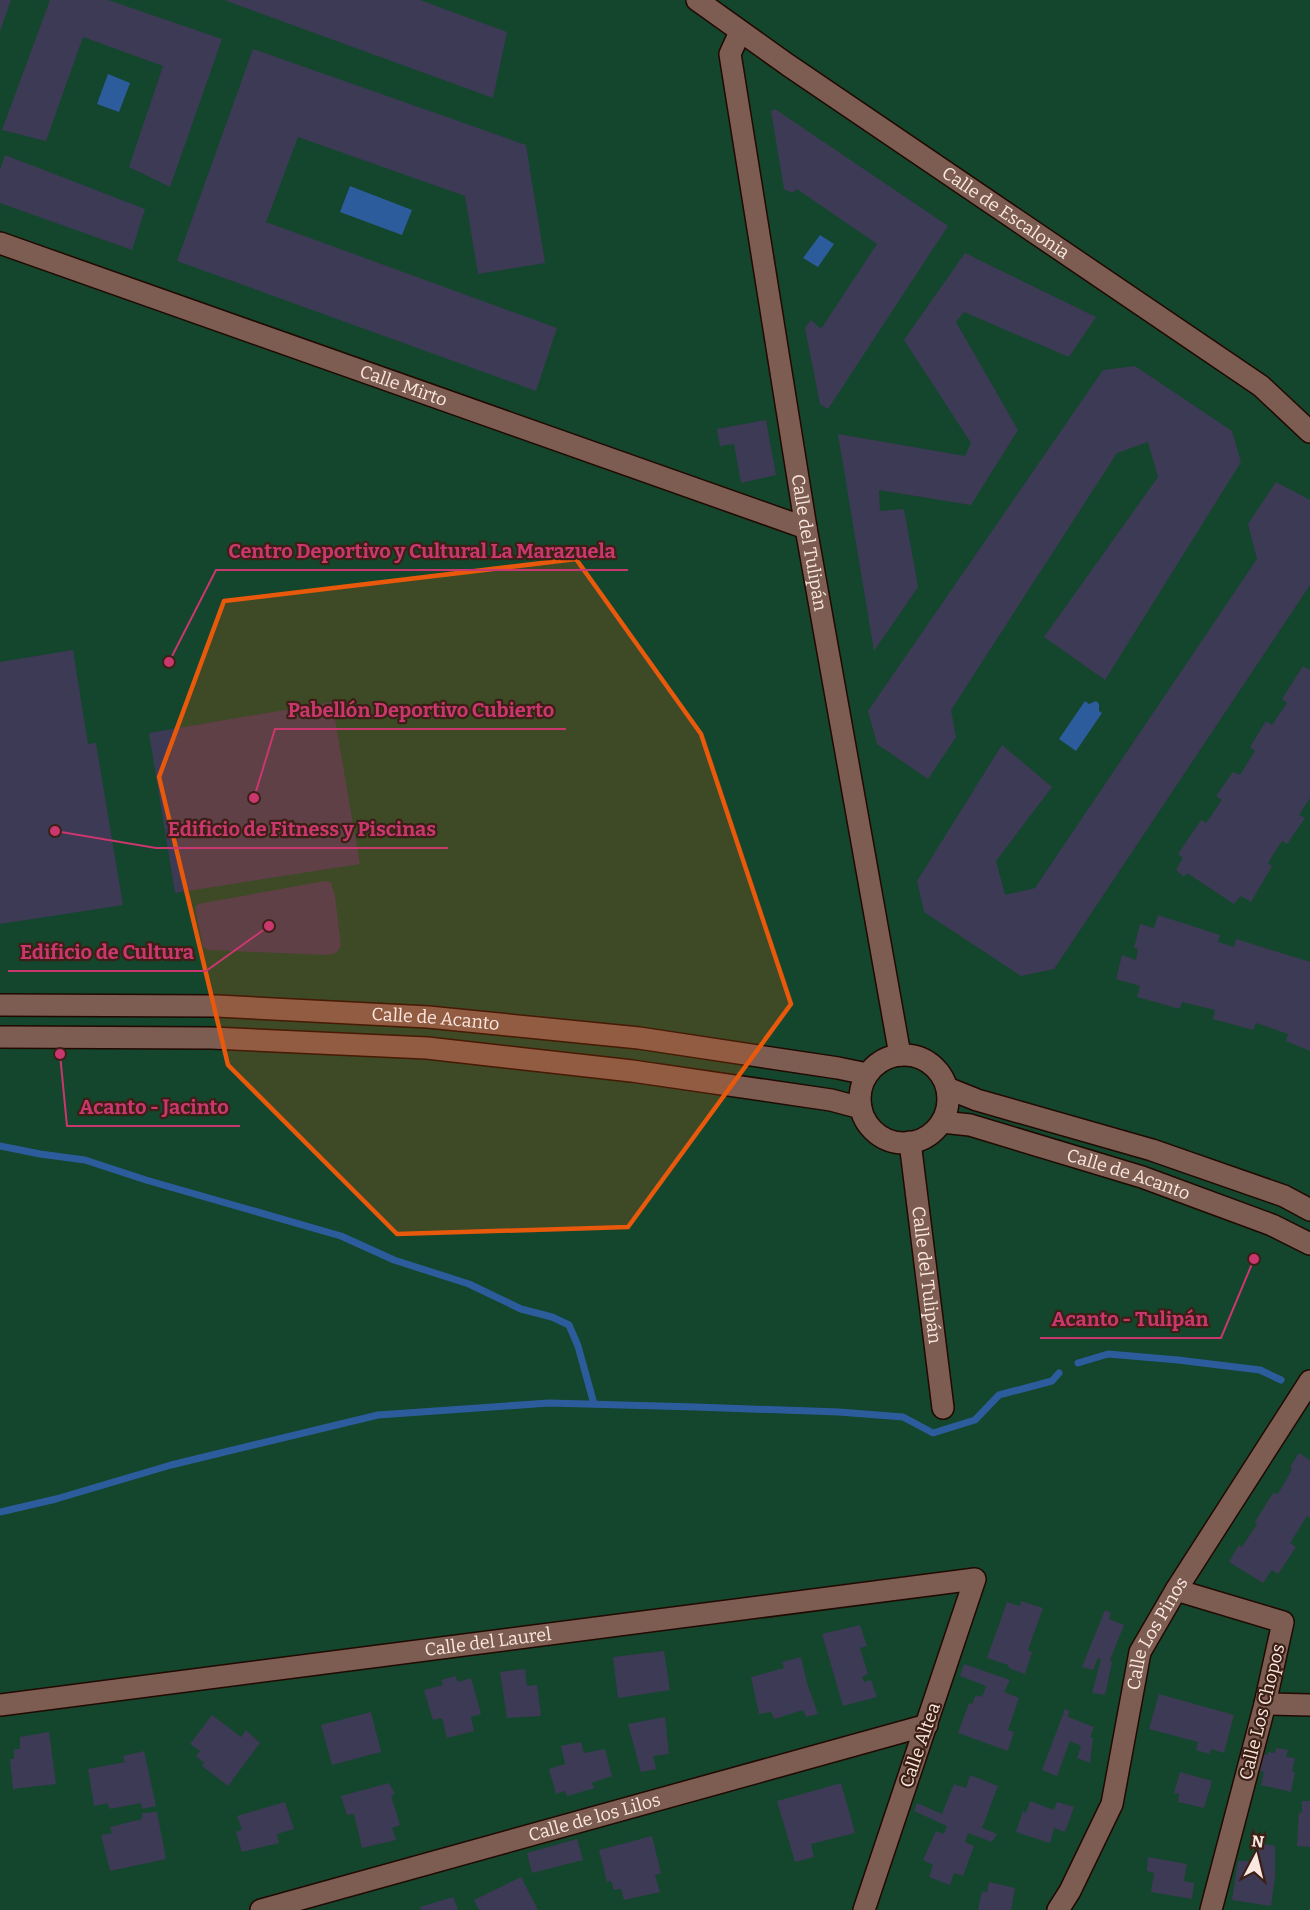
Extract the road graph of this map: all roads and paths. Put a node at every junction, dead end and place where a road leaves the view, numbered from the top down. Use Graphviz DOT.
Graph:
graph roads {
  1 [pos="697,0"];
  2 [pos="740,32"];
  3 [pos="0,243"];
  4 [pos="1310,432"];
  5 [pos="806,528"];
  6 [pos="0,1005"];
  7 [pos="0,1037"];
  8 [pos="900,1055"];
  9 [pos="867,1074"];
  10 [pos="947,1088"];
  11 [pos="861,1107"];
  12 [pos="942,1122"];
  13 [pos="910,1142"];
  14 [pos="1310,1210"];
  15 [pos="1310,1244"];
  16 [pos="1310,1381"];
  17 [pos="943,1408"];
  18 [pos="975,1579"];
  19 [pos="1176,1590"];
  20 [pos="1266,1704"];
  21 [pos="0,1705"];
  22 [pos="1310,1705"];
  23 [pos="927,1725"];
  24 [pos="261,1910"];
  25 [pos="864,1910"];
  26 [pos="1058,1910"];
  27 [pos="1211,1910"];
  1 -- 2 [label="street, Calle de Escalonia"];
  2 -- 4 [label="street, Calle de Escalonia"];
  2 -- 5 [label="street, Calle del Tulipán"];
  3 -- 5 [label="street, Calle Mirto"];
  5 -- 8 [label="street, Calle del Tulipán"];
  6 -- 9 [label="street, Calle de Acanto"];
  7 -- 11 [label="street, Calle de Acanto"];
  8 -- 9 [label="street"];
  8 -- 10 [label="street"];
  9 -- 11 [label="street"];
  10 -- 12 [label="street"];
  10 -- 14 [label="street, Calle de Acanto"];
  11 -- 13 [label="street"];
  12 -- 13 [label="street"];
  12 -- 15 [label="street, Calle de Acanto"];
  13 -- 17 [label="street, Calle del Tulipán"];
  16 -- 19 [label="street, Calle Los Pinos"];
  18 -- 21 [label="street, Calle del Laurel"];
  18 -- 23 [label="street, Calle Altea"];
  19 -- 20 [label="street, Calle Los Chopos"];
  19 -- 26 [label="street, Calle Los Pinos"];
  20 -- 22 [label="street"];
  20 -- 27 [label="street, Calle Los Chopos"];
  23 -- 24 [label="street, Calle de los Lilos"];
  23 -- 25 [label="street, Calle Altea"];
}
